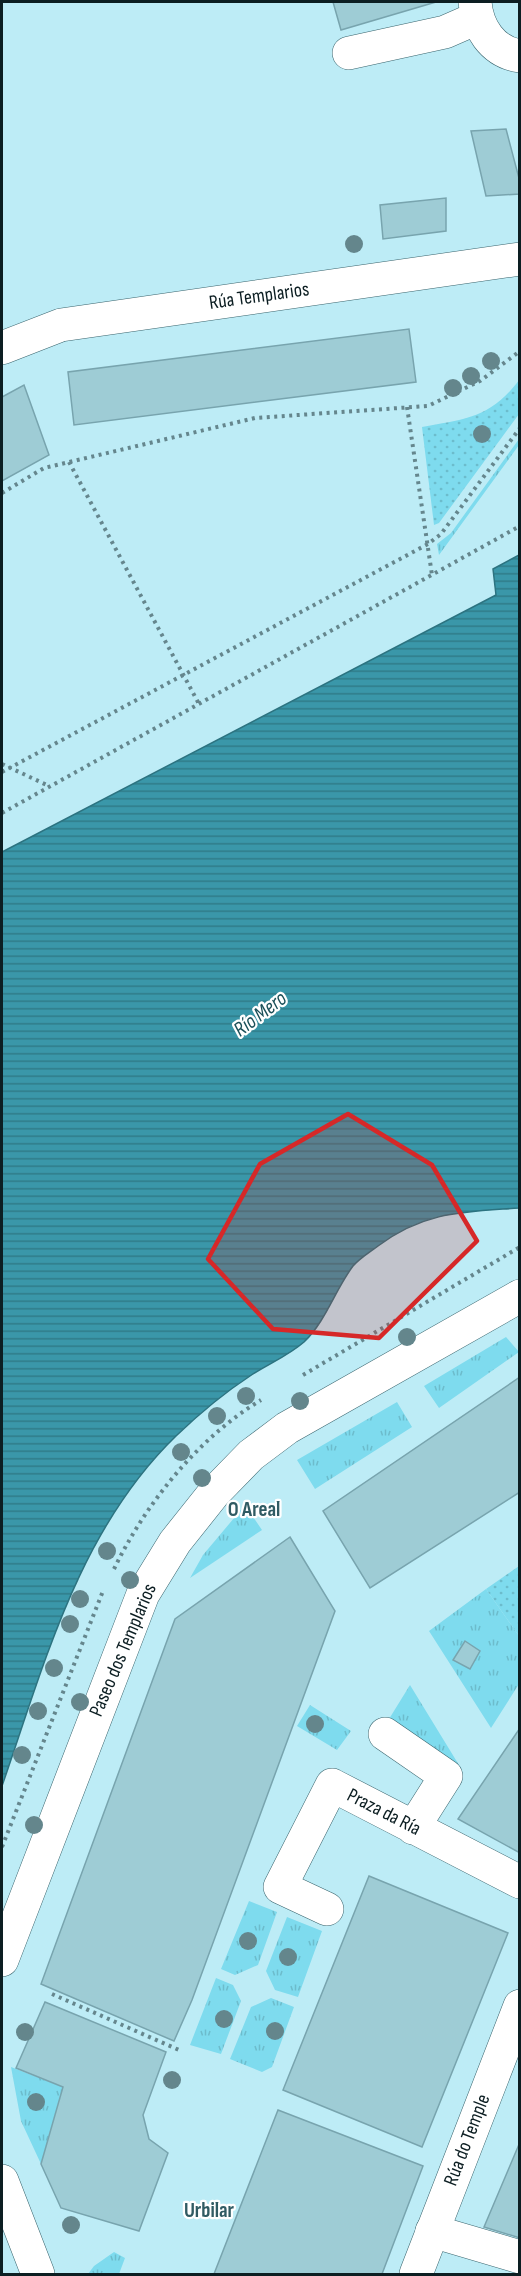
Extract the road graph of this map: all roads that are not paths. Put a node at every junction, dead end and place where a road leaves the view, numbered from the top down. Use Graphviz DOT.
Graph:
graph roads {
  1 [pos="476,10"];
  2 [pos="349,53"];
  3 [pos="518,59"];
  4 [pos="519,259"];
  5 [pos="2,348"];
  6 [pos="519,1296"];
  7 [pos="385,1734"];
  8 [pos="413,1828"];
  9 [pos="519,1882"];
  10 [pos="327,1909"];
  11 [pos="2,1960"];
  12 [pos="519,2006"];
  13 [pos="2,2181"];
  14 [pos="432,2230"];
  15 [pos="519,2258"];
  16 [pos="38,2274"];
  17 [pos="416,2274"];
  1 -- 2 [label="street"];
  1 -- 3 [label="street"];
  4 -- 5 [label="street, Rúa Templarios"];
  6 -- 11 [label="street, Paseo dos Templarios"];
  7 -- 8 [label="street"];
  8 -- 9 [label="street, Praza da Ría"];
  8 -- 10 [label="street, Praza da Ría"];
  12 -- 14 [label="street, Rúa do Temple"];
  13 -- 16 [label="street"];
  14 -- 15 [label="street"];
  14 -- 17 [label="street, Rúa do Temple"];
}
